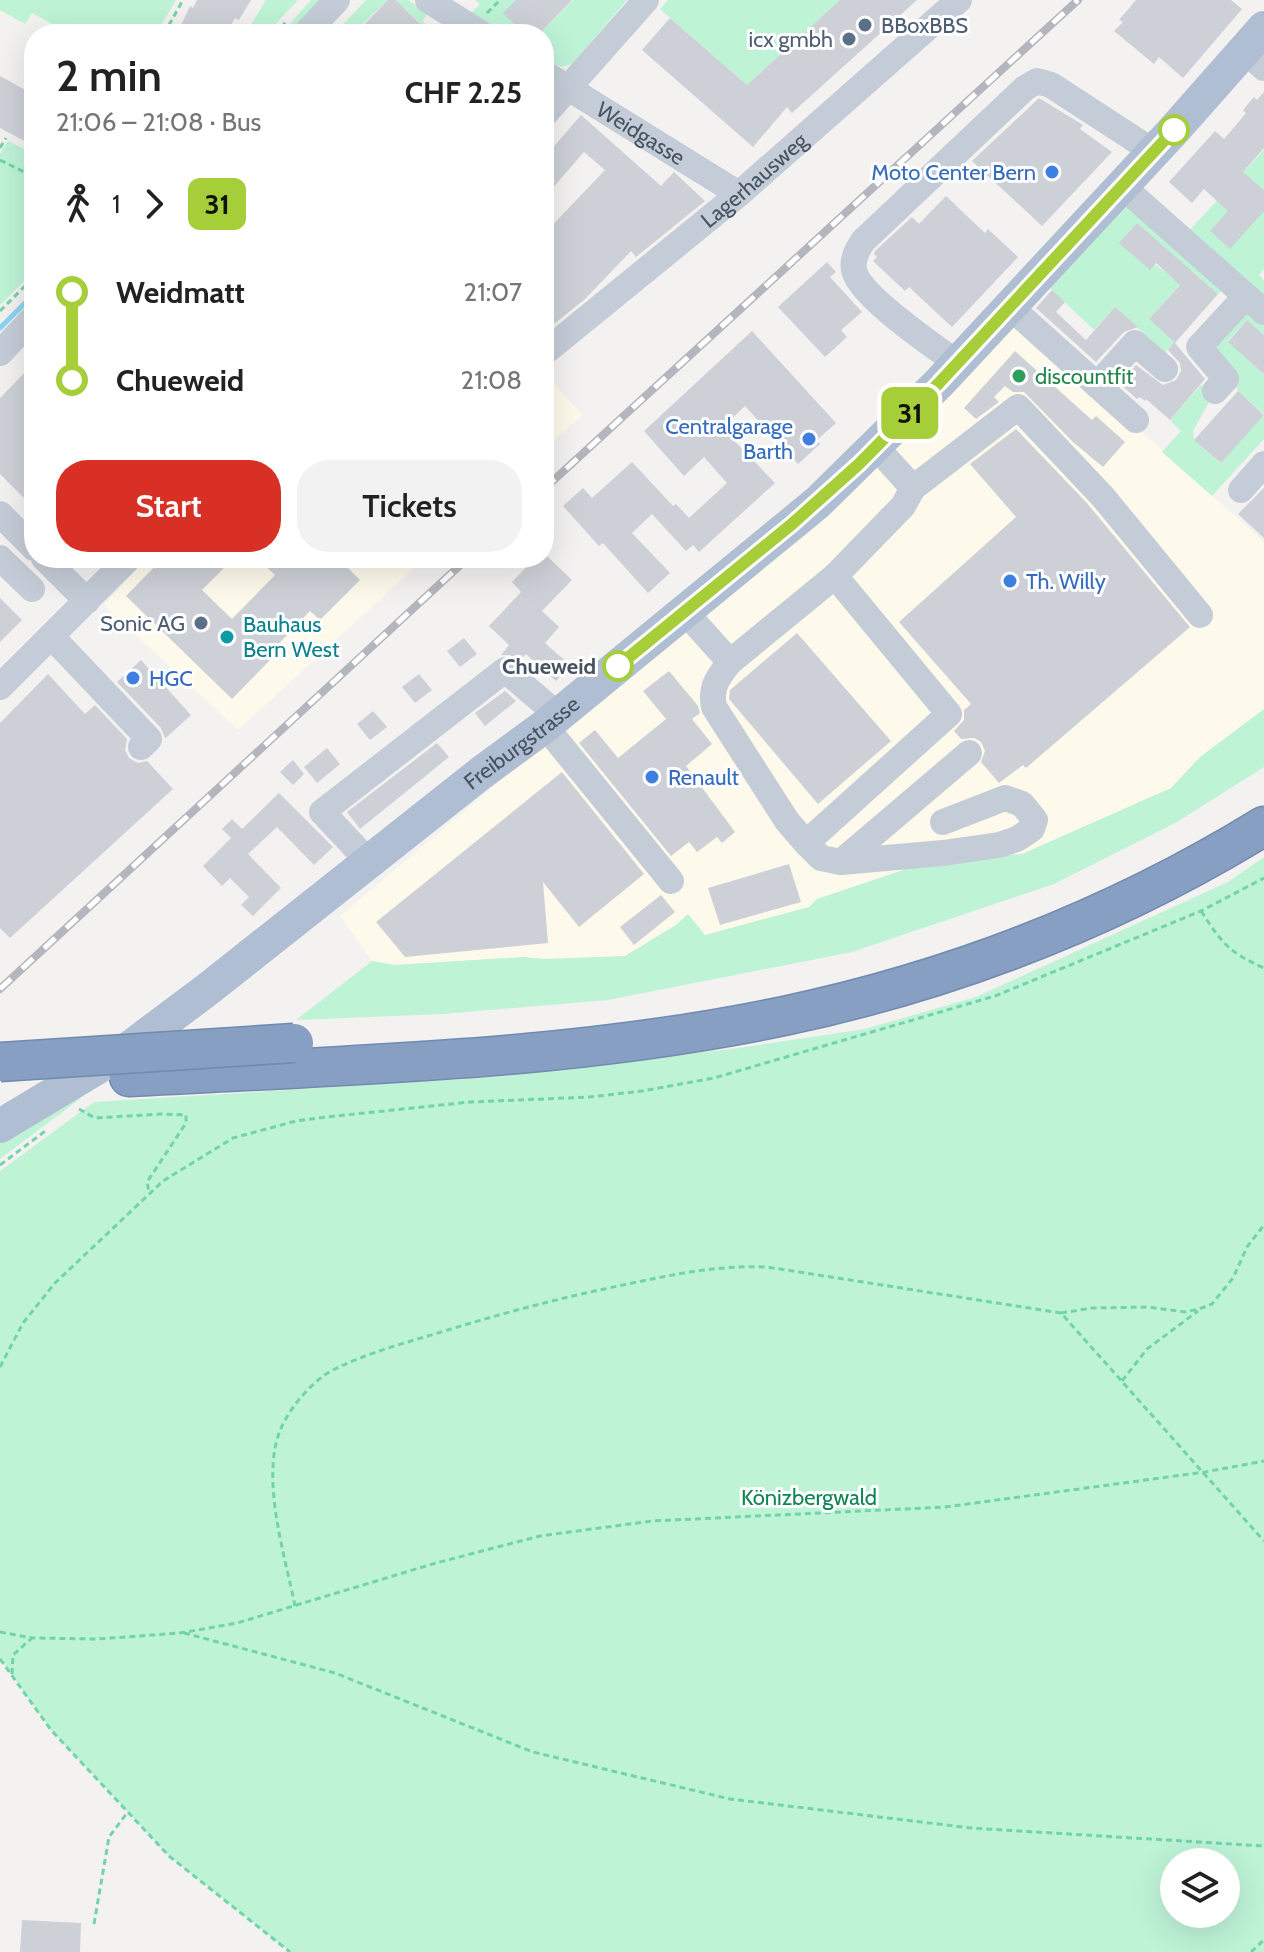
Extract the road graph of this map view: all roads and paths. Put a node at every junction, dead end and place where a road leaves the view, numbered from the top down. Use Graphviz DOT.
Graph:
graph roads {
  1 [pos="183,0"];
  2 [pos="337,0"];
  3 [pos="428,0"];
  4 [pos="500,0"];
  5 [pos="646,0"];
  6 [pos="959,0"];
  7 [pos="170,24"];
  8 [pos="314,24"];
  9 [pos="473,24"];
  10 [pos="484,24"];
  11 [pos="1258,49"];
  12 [pos="554,79"];
  13 [pos="568,88"];
  14 [pos="554,104"];
  15 [pos="6,138"];
  16 [pos="0,148"];
  17 [pos="1154,152"];
  18 [pos="0,160"];
  19 [pos="24,172"];
  20 [pos="1122,186"];
  21 [pos="739,194"];
  22 [pos="24,287"];
  23 [pos="1255,304"];
  24 [pos="1009,306"];
  25 [pos="0,311"];
  26 [pos="24,328"];
  27 [pos="554,345"];
  28 [pos="0,353"];
  29 [pos="957,363"];
  30 [pos="1165,369"];
  31 [pos="1097,385"];
  32 [pos="1215,391"];
  33 [pos="1136,420"];
  34 [pos="876,447"];
  35 [pos="1264,464"];
  36 [pos="913,488"];
  37 [pos="1241,490"];
  38 [pos="0,514"];
  39 [pos="24,538"];
  40 [pos="0,558"];
  41 [pos="54,568"];
  42 [pos="119,568"];
  43 [pos="835,576"];
  44 [pos="32,589"];
  45 [pos="87,601"];
  46 [pos="685,612"];
  47 [pos="1200,615"];
  48 [pos="51,636"];
  49 [pos="730,662"];
  50 [pos="0,687"];
  51 [pos="552,720"];
  52 [pos="141,747"];
  53 [pos="969,753"];
  54 [pos="1264,796"];
  55 [pos="943,822"];
  56 [pos="1264,826"];
  57 [pos="806,843"];
  58 [pos="369,862"];
  59 [pos="841,862"];
  60 [pos="671,881"];
  61 [pos="1201,911"];
  62 [pos="1264,968"];
  63 [pos="0,1062"];
  64 [pos="0,1087"];
  65 [pos="77,1107"];
  66 [pos="0,1126"];
  67 [pos="1264,1225"];
  68 [pos="1199,1309"];
  69 [pos="1061,1313"];
  70 [pos="0,1367"];
  71 [pos="1122,1381"];
  72 [pos="1264,1461"];
  73 [pos="1205,1472"];
  74 [pos="1264,1541"];
  75 [pos="295,1606"];
  76 [pos="0,1632"];
  77 [pos="180,1633"];
  78 [pos="32,1638"];
  79 [pos="0,1659"];
  80 [pos="13,1677"];
  81 [pos="127,1813"];
  82 [pos="1264,1846"];
  83 [pos="94,1924"];
  84 [pos="1264,1940"];
  85 [pos="290,1952"];
  86 [pos="1251,1952"];
  1 -- 7 [label="path"];
  2 -- 8 [label="street"];
  3 -- 9 [label="street"];
  4 -- 10 [label="path"];
  5 -- 13 [label="street"];
  6 -- 21 [label="street, Lagerhausweg"];
  11 -- 17 [label="main road, Freiburgstrasse"];
  12 -- 13 [label="street, Weidgasse"];
  13 -- 14 [label="street"];
  13 -- 21 [label="street, Weidgasse"];
  15 -- 16 [label="path"];
  17 -- 20 [label="main road, Freiburgstrasse"];
  17 -- 29 [label="street"];
  18 -- 19 [label="path"];
  20 -- 23 [label="street"];
  20 -- 24 [label="main road, Freiburgstrasse"];
  21 -- 27 [label="street, Lagerhausweg"];
  22 -- 25 [label="path"];
  23 -- 32 [label="street"];
  24 -- 29 [label="main road, Freiburgstrasse"];
  24 -- 31 [label="street"];
  26 -- 28 [label="street"];
  29 -- 34 [label="main road, Freiburgstrasse"];
  30 -- 31 [label="street"];
  31 -- 33 [label="street"];
  34 -- 36 [label="street"];
  34 -- 46 [label="main road, Freiburgstrasse"];
  35 -- 37 [label="street"];
  36 -- 43 [label="street"];
  36 -- 47 [label="street"];
  38 -- 39 [label="street"];
  40 -- 44 [label="street"];
  41 -- 45 [label="street"];
  42 -- 45 [label="street"];
  43 -- 49 [label="street"];
  43 -- 57 [label="street"];
  45 -- 48 [label="street"];
  46 -- 49 [label="street"];
  46 -- 51 [label="main road, Freiburgstrasse"];
  48 -- 50 [label="street"];
  48 -- 52 [label="street"];
  49 -- 57 [label="street"];
  51 -- 58 [label="main road, Freiburgstrasse"];
  51 -- 58 [label="street"];
  51 -- 60 [label="street"];
  53 -- 59 [label="street"];
  54 -- 63 [label="highway, bridge"];
  55 -- 59 [label="street"];
  56 -- 64 [label="highway"];
  57 -- 59 [label="street"];
  58 -- 66 [label="main road, Freiburgstrasse"];
  61 -- 62 [label="path"];
  65 -- 70 [label="path"];
  67 -- 68 [label="path"];
  68 -- 69 [label="path"];
  68 -- 71 [label="path"];
  69 -- 71 [label="path"];
  69 -- 75 [label="path"];
  71 -- 73 [label="path"];
  72 -- 73 [label="path"];
  73 -- 74 [label="path"];
  73 -- 75 [label="path"];
  75 -- 77 [label="path"];
  76 -- 78 [label="path"];
  77 -- 78 [label="path"];
  77 -- 82 [label="path"];
  78 -- 80 [label="path"];
  79 -- 80 [label="path"];
  80 -- 81 [label="path"];
  81 -- 83 [label="path"];
  81 -- 85 [label="path"];
  84 -- 86 [label="path"];
}
